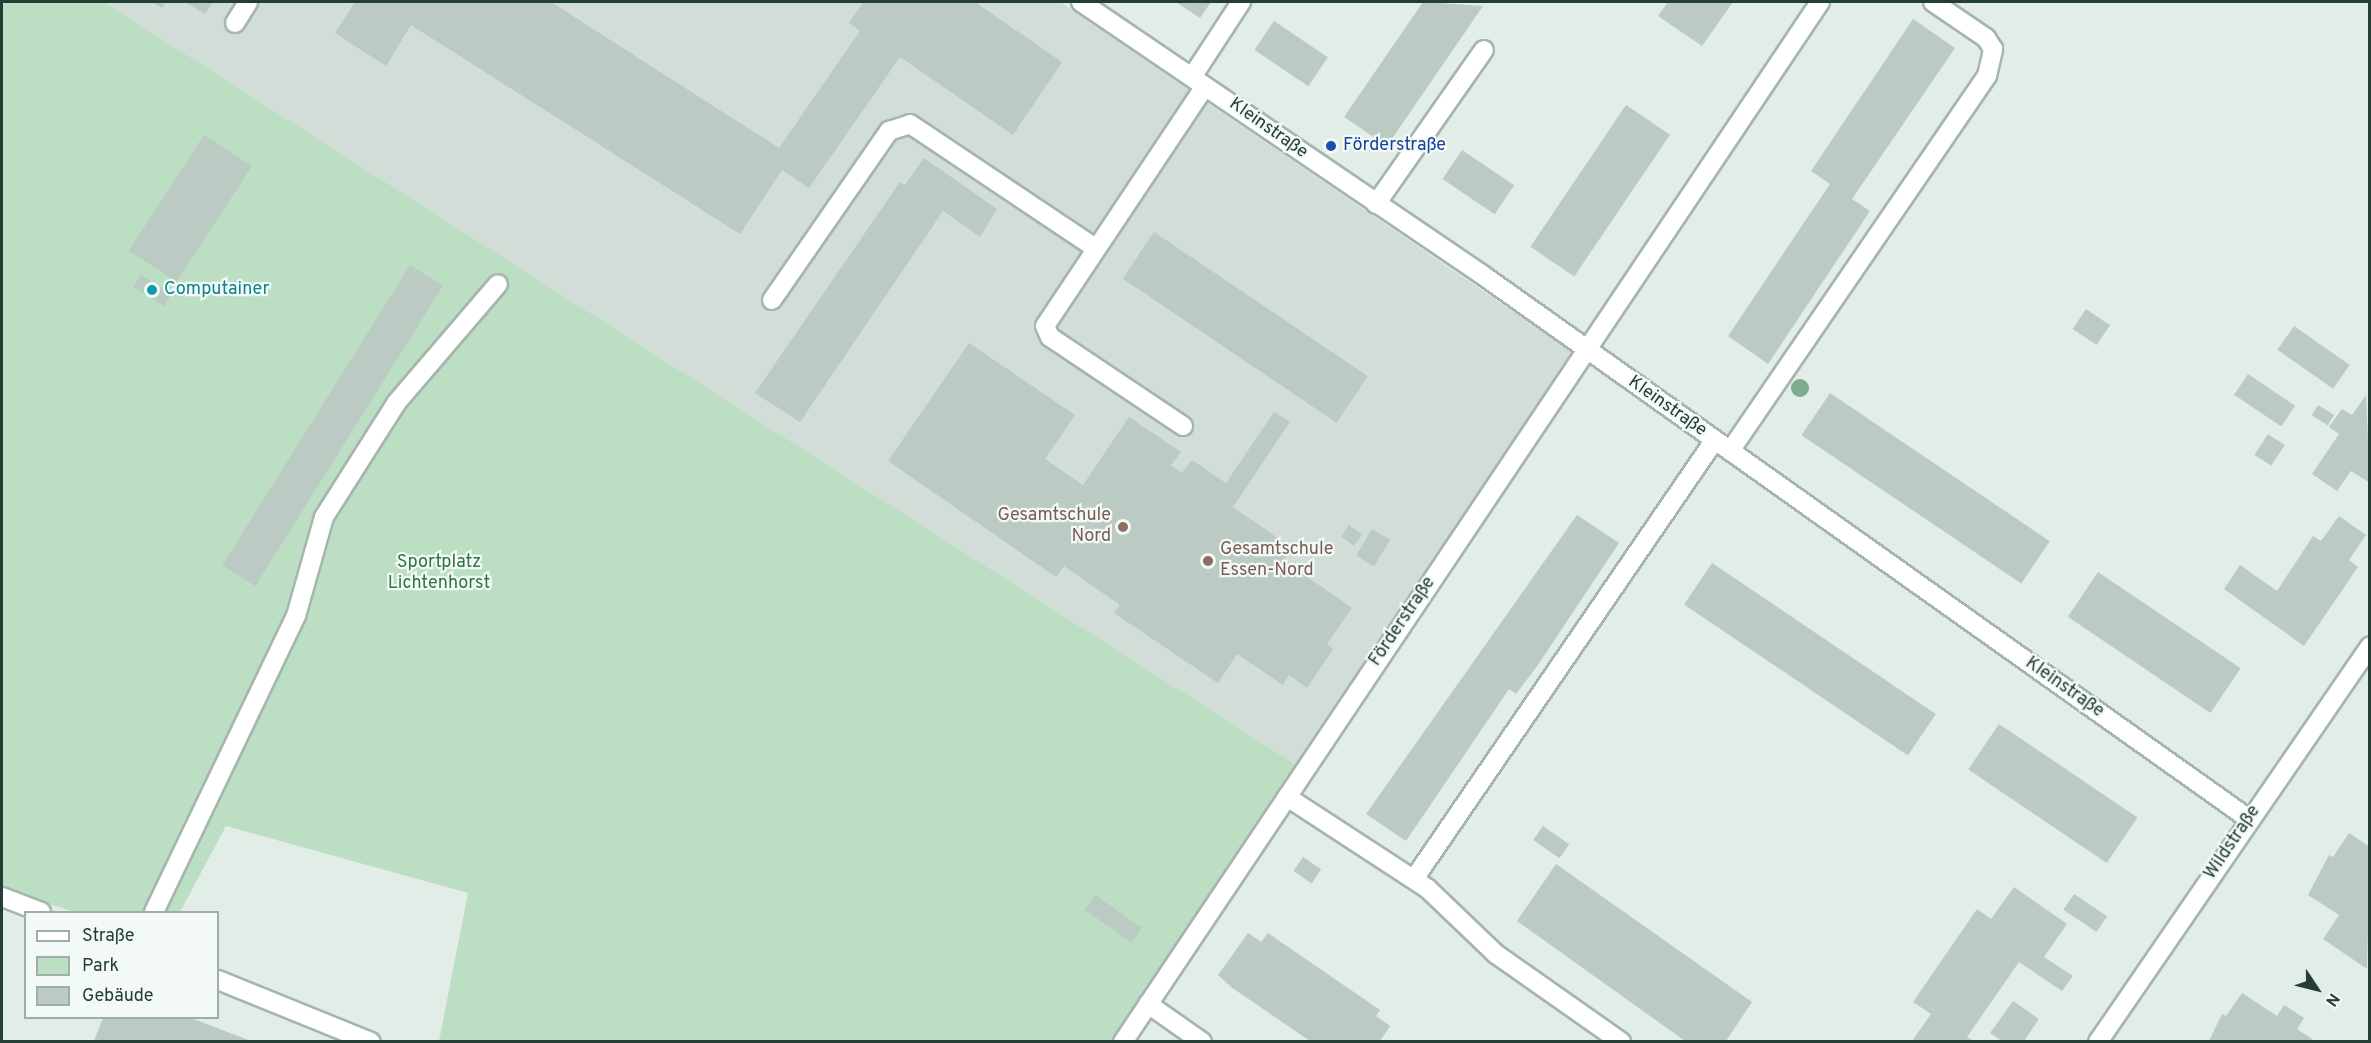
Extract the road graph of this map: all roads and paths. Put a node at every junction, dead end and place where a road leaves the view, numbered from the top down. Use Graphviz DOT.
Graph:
graph roads {
  1 [pos="248,2"];
  2 [pos="1081,2"];
  3 [pos="1241,2"];
  4 [pos="1820,2"];
  5 [pos="1933,2"];
  6 [pos="235,23"];
  7 [pos="1484,50"];
  8 [pos="1198,81"];
  9 [pos="1376,204"];
  10 [pos="1095,248"];
  11 [pos="498,284"];
  12 [pos="772,300"];
  13 [pos="1585,350"];
  14 [pos="1183,426"];
  15 [pos="1714,441"];
  16 [pos="1730,452"];
  17 [pos="2370,646"];
  18 [pos="1287,797"];
  19 [pos="2249,819"];
  20 [pos="1413,879"];
  21 [pos="2,897"];
  22 [pos="38,911"];
  23 [pos="154,911"];
  24 [pos="219,980"];
  25 [pos="1148,1004"];
  26 [pos="371,1041"];
  27 [pos="1123,1041"];
  28 [pos="1202,1041"];
  29 [pos="1622,1041"];
  30 [pos="2098,1041"];
  1 -- 6 [label="street"];
  2 -- 8 [label="street, Kleinstraße"];
  3 -- 8 [label="street"];
  4 -- 13 [label="street, Förderstraße"];
  5 -- 16 [label="street"];
  7 -- 9 [label="street"];
  8 -- 9 [label="street, Kleinstraße"];
  8 -- 10 [label="street"];
  9 -- 13 [label="street, Kleinstraße"];
  10 -- 12 [label="street"];
  10 -- 14 [label="street"];
  11 -- 23 [label="street"];
  13 -- 15 [label="street, Kleinstraße"];
  13 -- 18 [label="street, Förderstraße"];
  15 -- 16 [label="street, Kleinstraße"];
  15 -- 20 [label="street"];
  16 -- 19 [label="street, Kleinstraße"];
  17 -- 19 [label="street, Wildstraße"];
  18 -- 20 [label="street"];
  18 -- 25 [label="street, Förderstraße"];
  19 -- 30 [label="street, Wildstraße"];
  20 -- 29 [label="street"];
  21 -- 22 [label="street"];
  24 -- 26 [label="street"];
  25 -- 27 [label="street, Förderstraße"];
  25 -- 28 [label="street"];
}
